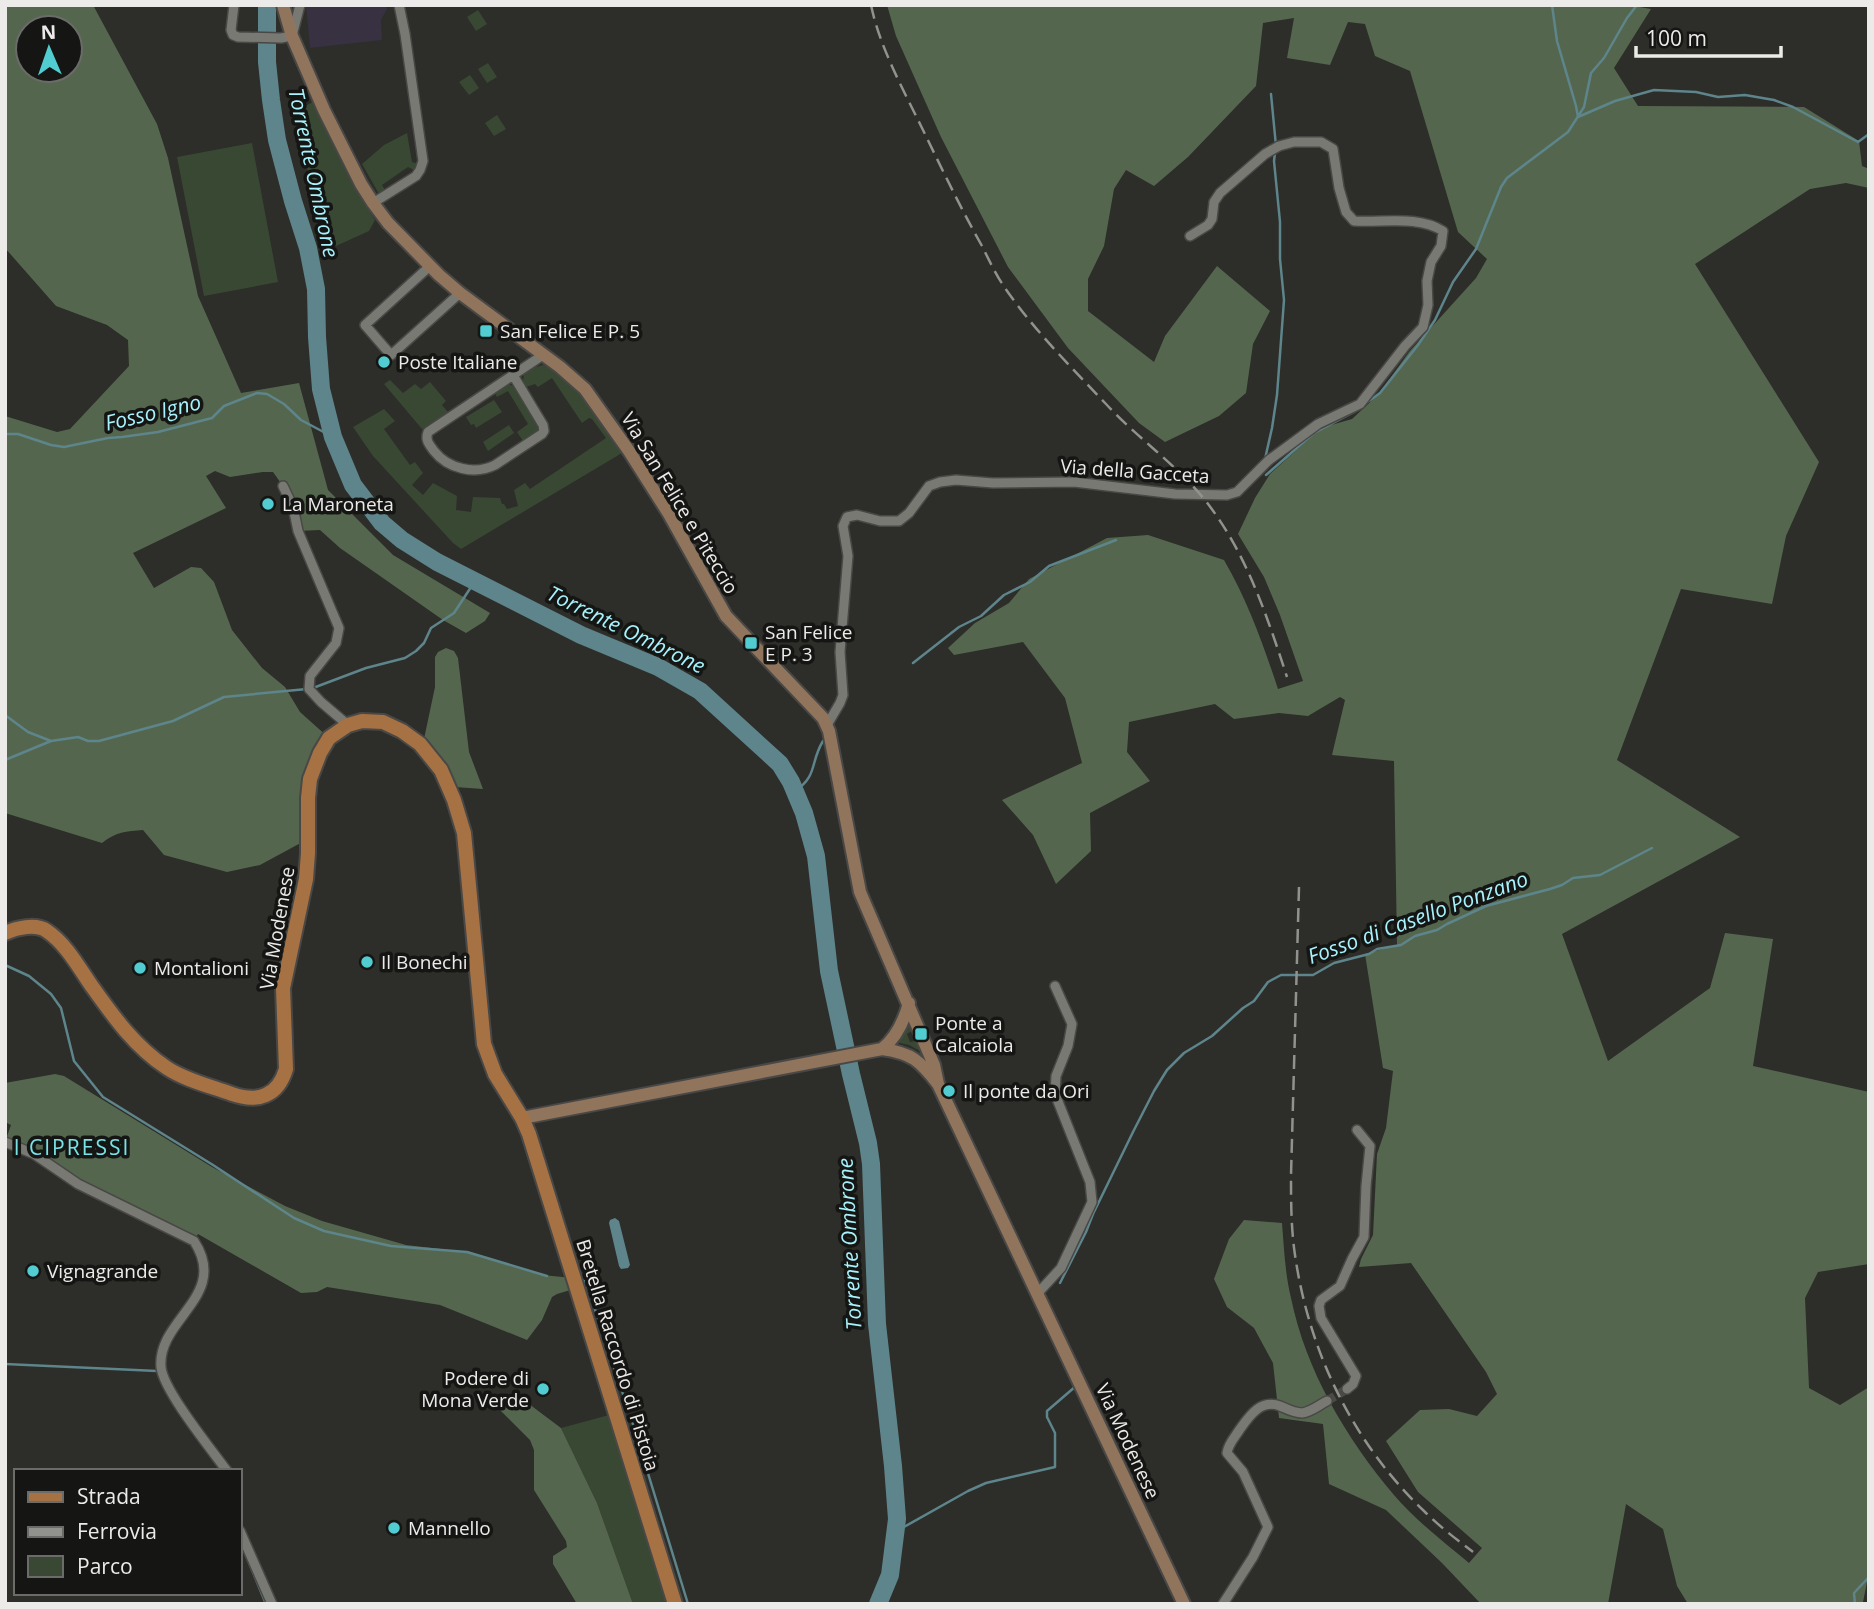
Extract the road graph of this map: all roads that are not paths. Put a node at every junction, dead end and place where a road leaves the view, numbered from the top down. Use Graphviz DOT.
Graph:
graph roads {
  1 [pos="234,5"];
  2 [pos="284,5"];
  3 [pos="300,5"];
  4 [pos="399,5"];
  5 [pos="286,37"];
  6 [pos="373,203"];
  7 [pos="1190,236"];
  8 [pos="430,266"];
  9 [pos="460,293"];
  10 [pos="543,355"];
  11 [pos="513,375"];
  12 [pos="283,486"];
  13 [pos="348,725"];
  14 [pos="827,725"];
  15 [pos="5,933"];
  16 [pos="1055,986"];
  17 [pos="909,1003"];
  18 [pos="875,1050"];
  19 [pos="938,1084"];
  20 [pos="522,1118"];
  21 [pos="1357,1130"];
  22 [pos="5,1142"];
  23 [pos="1038,1294"];
  24 [pos="1347,1390"];
  25 [pos="1327,1401"];
  26 [pos="226,1469"];
  27 [pos="242,1536"];
  28 [pos="272,1604"];
  29 [pos="675,1604"];
  30 [pos="1184,1604"];
  31 [pos="1223,1604"];
  1 -- 5 [label="street"];
  2 -- 5 [label="street, Via San Felice e Piteccio"];
  3 -- 5 [label="street"];
  4 -- 6 [label="street"];
  5 -- 6 [label="street, Via San Felice e Piteccio"];
  6 -- 8 [label="street, Via San Felice e Piteccio"];
  7 -- 14 [label="street, Via della Gacceta"];
  8 -- 9 [label="street, Via San Felice e Piteccio"];
  8 -- 9 [label="street"];
  9 -- 10 [label="street, Via San Felice e Piteccio"];
  10 -- 11 [label="street"];
  10 -- 14 [label="street, Via San Felice e Piteccio"];
  11 -- 11 [label="street"];
  12 -- 13 [label="street"];
  13 -- 15 [label="main road, Via Modenese"];
  13 -- 20 [label="main road"];
  14 -- 17 [label="street, Via San Felice e Piteccio"];
  16 -- 23 [label="street"];
  17 -- 18 [label="street"];
  17 -- 19 [label="street, Via San Felice e Piteccio"];
  18 -- 19 [label="street"];
  18 -- 20 [label="street"];
  19 -- 23 [label="street, Via Modenese"];
  20 -- 29 [label="main road, Bretella Raccordo di Pistoia"];
  21 -- 24 [label="street"];
  22 -- 26 [label="street"];
  23 -- 30 [label="street, Via Modenese"];
  25 -- 31 [label="street"];
  27 -- 28 [label="street"];
}
